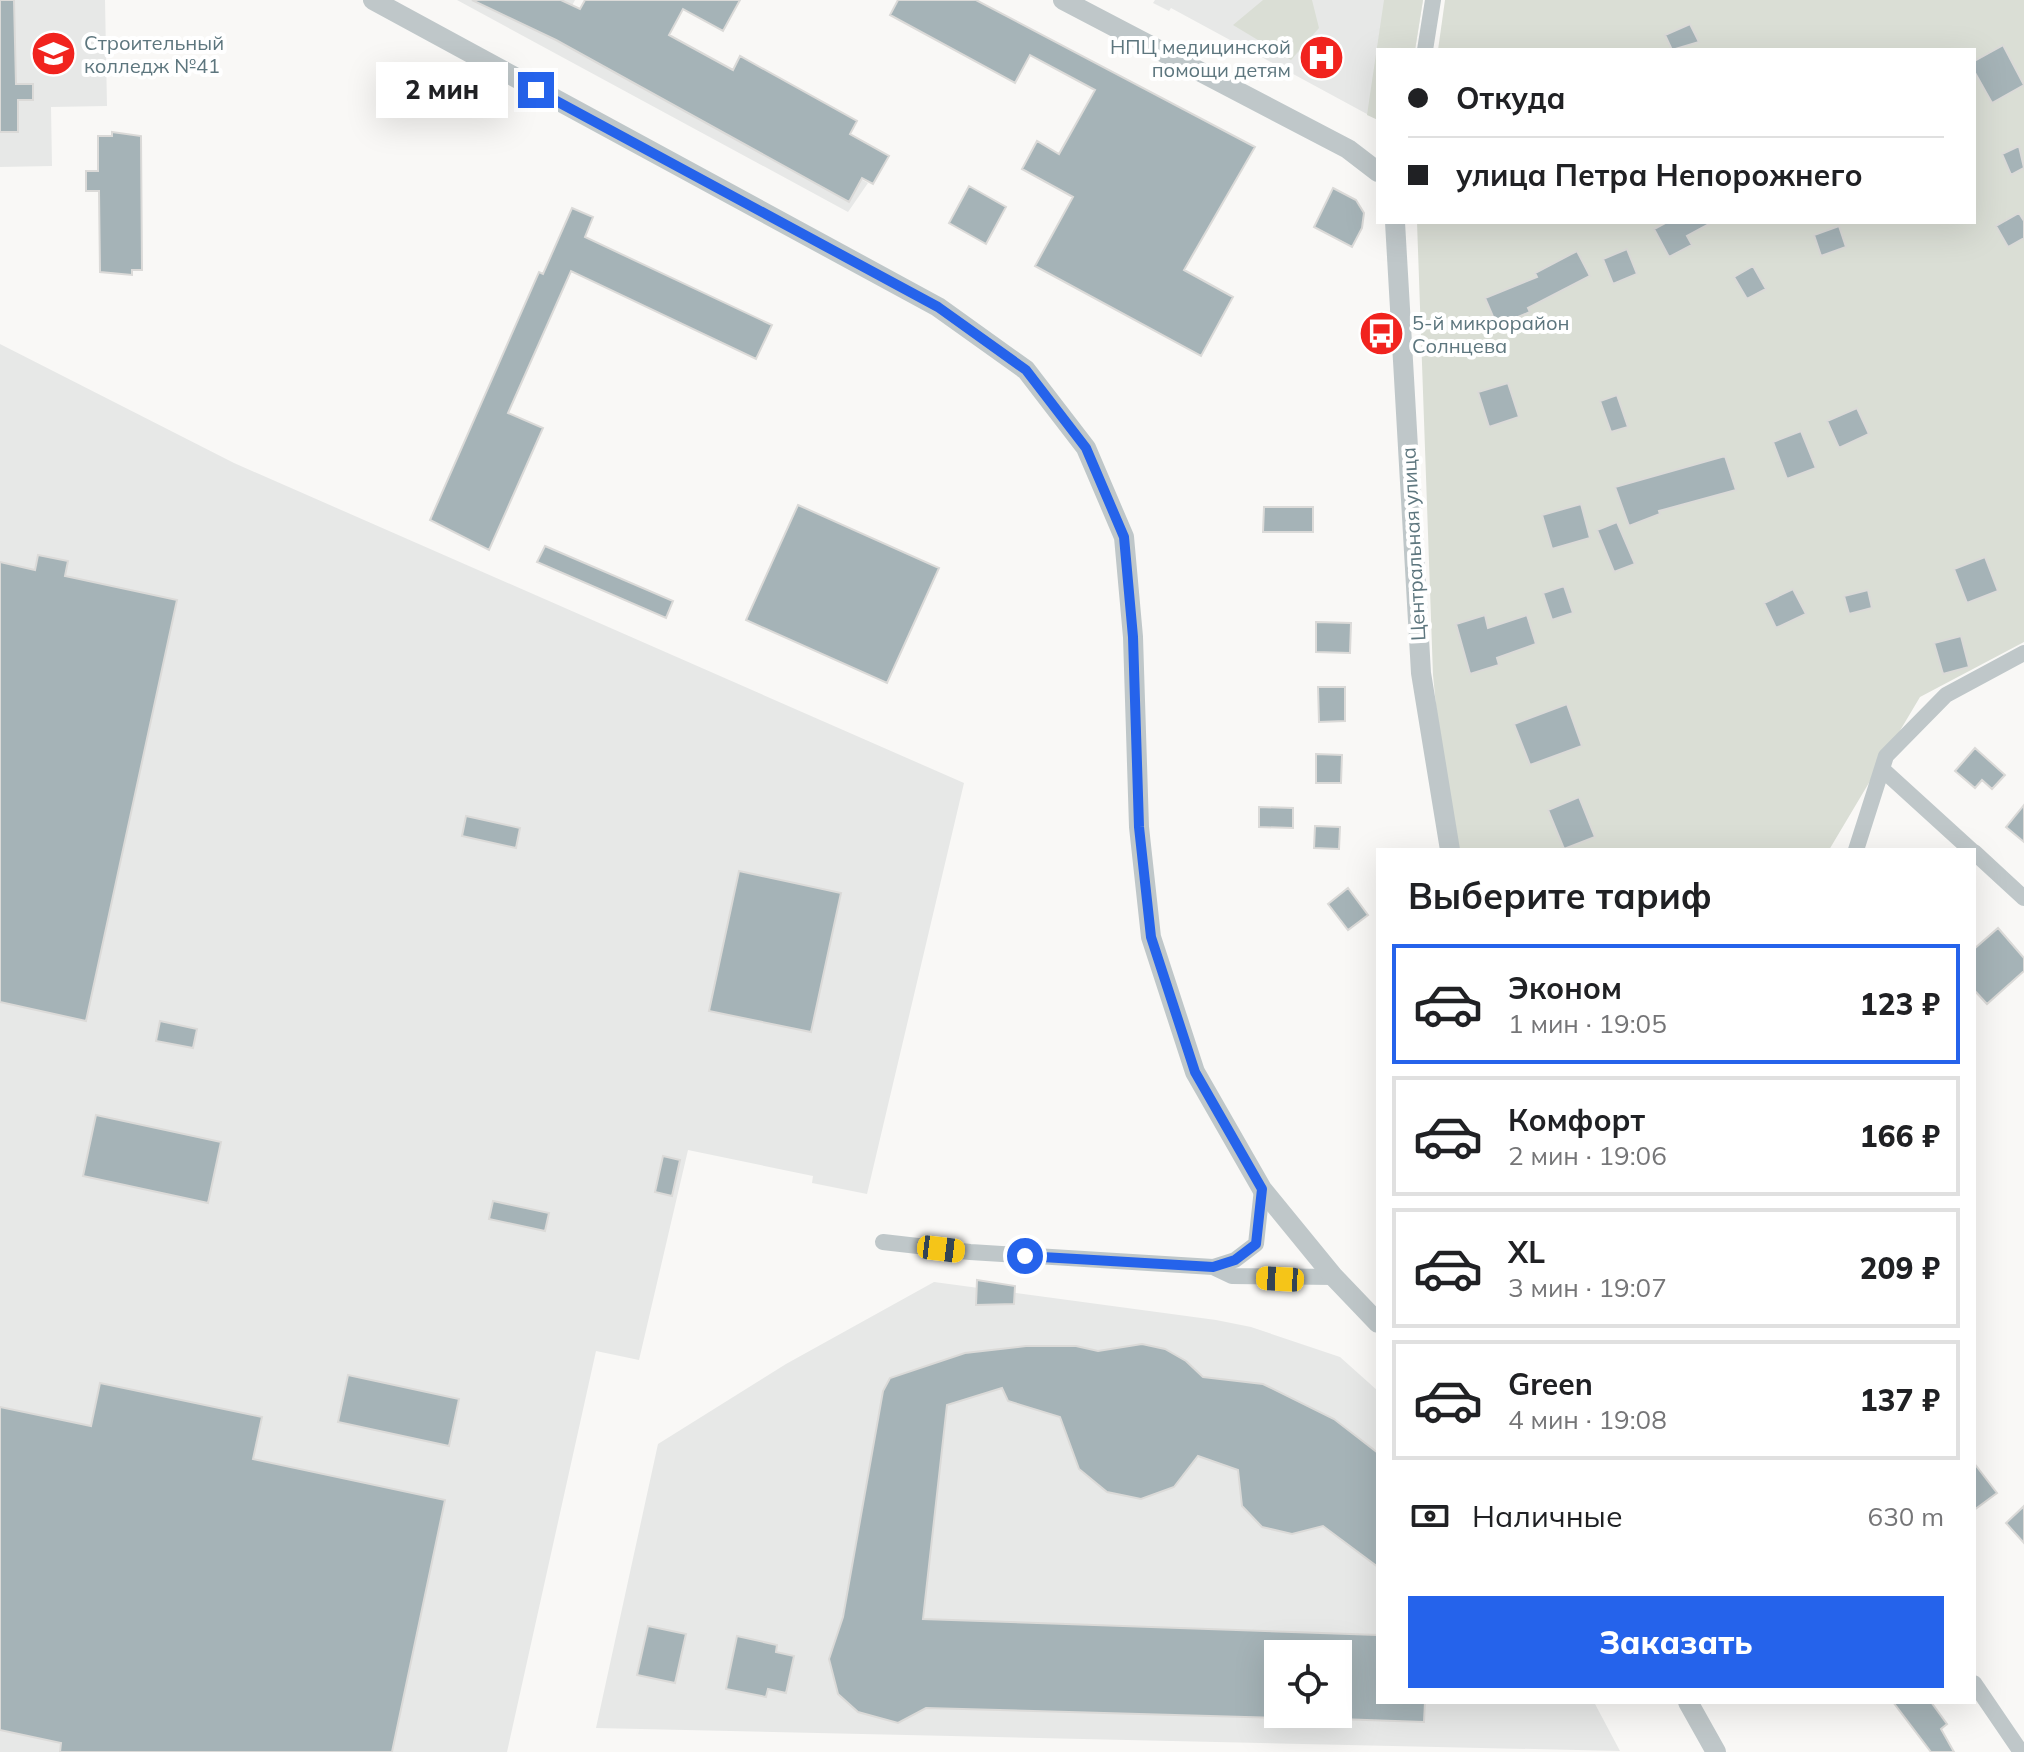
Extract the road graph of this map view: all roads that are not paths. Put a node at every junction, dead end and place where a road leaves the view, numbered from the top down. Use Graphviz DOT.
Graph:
graph roads {
  1 [pos="373,0"];
  2 [pos="1063,0"];
  3 [pos="1433,0"];
  4 [pos="1425,48"];
  5 [pos="1376,170"];
  6 [pos="1396,229"];
  7 [pos="2024,653"];
  8 [pos="1882,769"];
  9 [pos="1450,848"];
  10 [pos="1857,848"];
  11 [pos="1970,848"];
  12 [pos="1976,854"];
  13 [pos="2024,898"];
  14 [pos="1262,1189"];
  15 [pos="883,1242"];
  16 [pos="1213,1267"];
  17 [pos="1334,1277"];
  18 [pos="1376,1321"];
  19 [pos="1976,1686"];
  20 [pos="1689,1704"];
  21 [pos="1716,1752"];
  22 [pos="2021,1752"];
  1 -- 14 [label="street"];
  2 -- 5 [label="street"];
  3 -- 4 [label="street"];
  6 -- 9 [label="street, Центральная улица"];
  7 -- 8 [label="street"];
  8 -- 10 [label="street"];
  8 -- 11 [label="street"];
  12 -- 13 [label="street"];
  14 -- 16 [label="street"];
  14 -- 17 [label="street"];
  15 -- 16 [label="street"];
  16 -- 17 [label="street"];
  17 -- 18 [label="street"];
  19 -- 22 [label="street"];
  20 -- 21 [label="street"];
}
